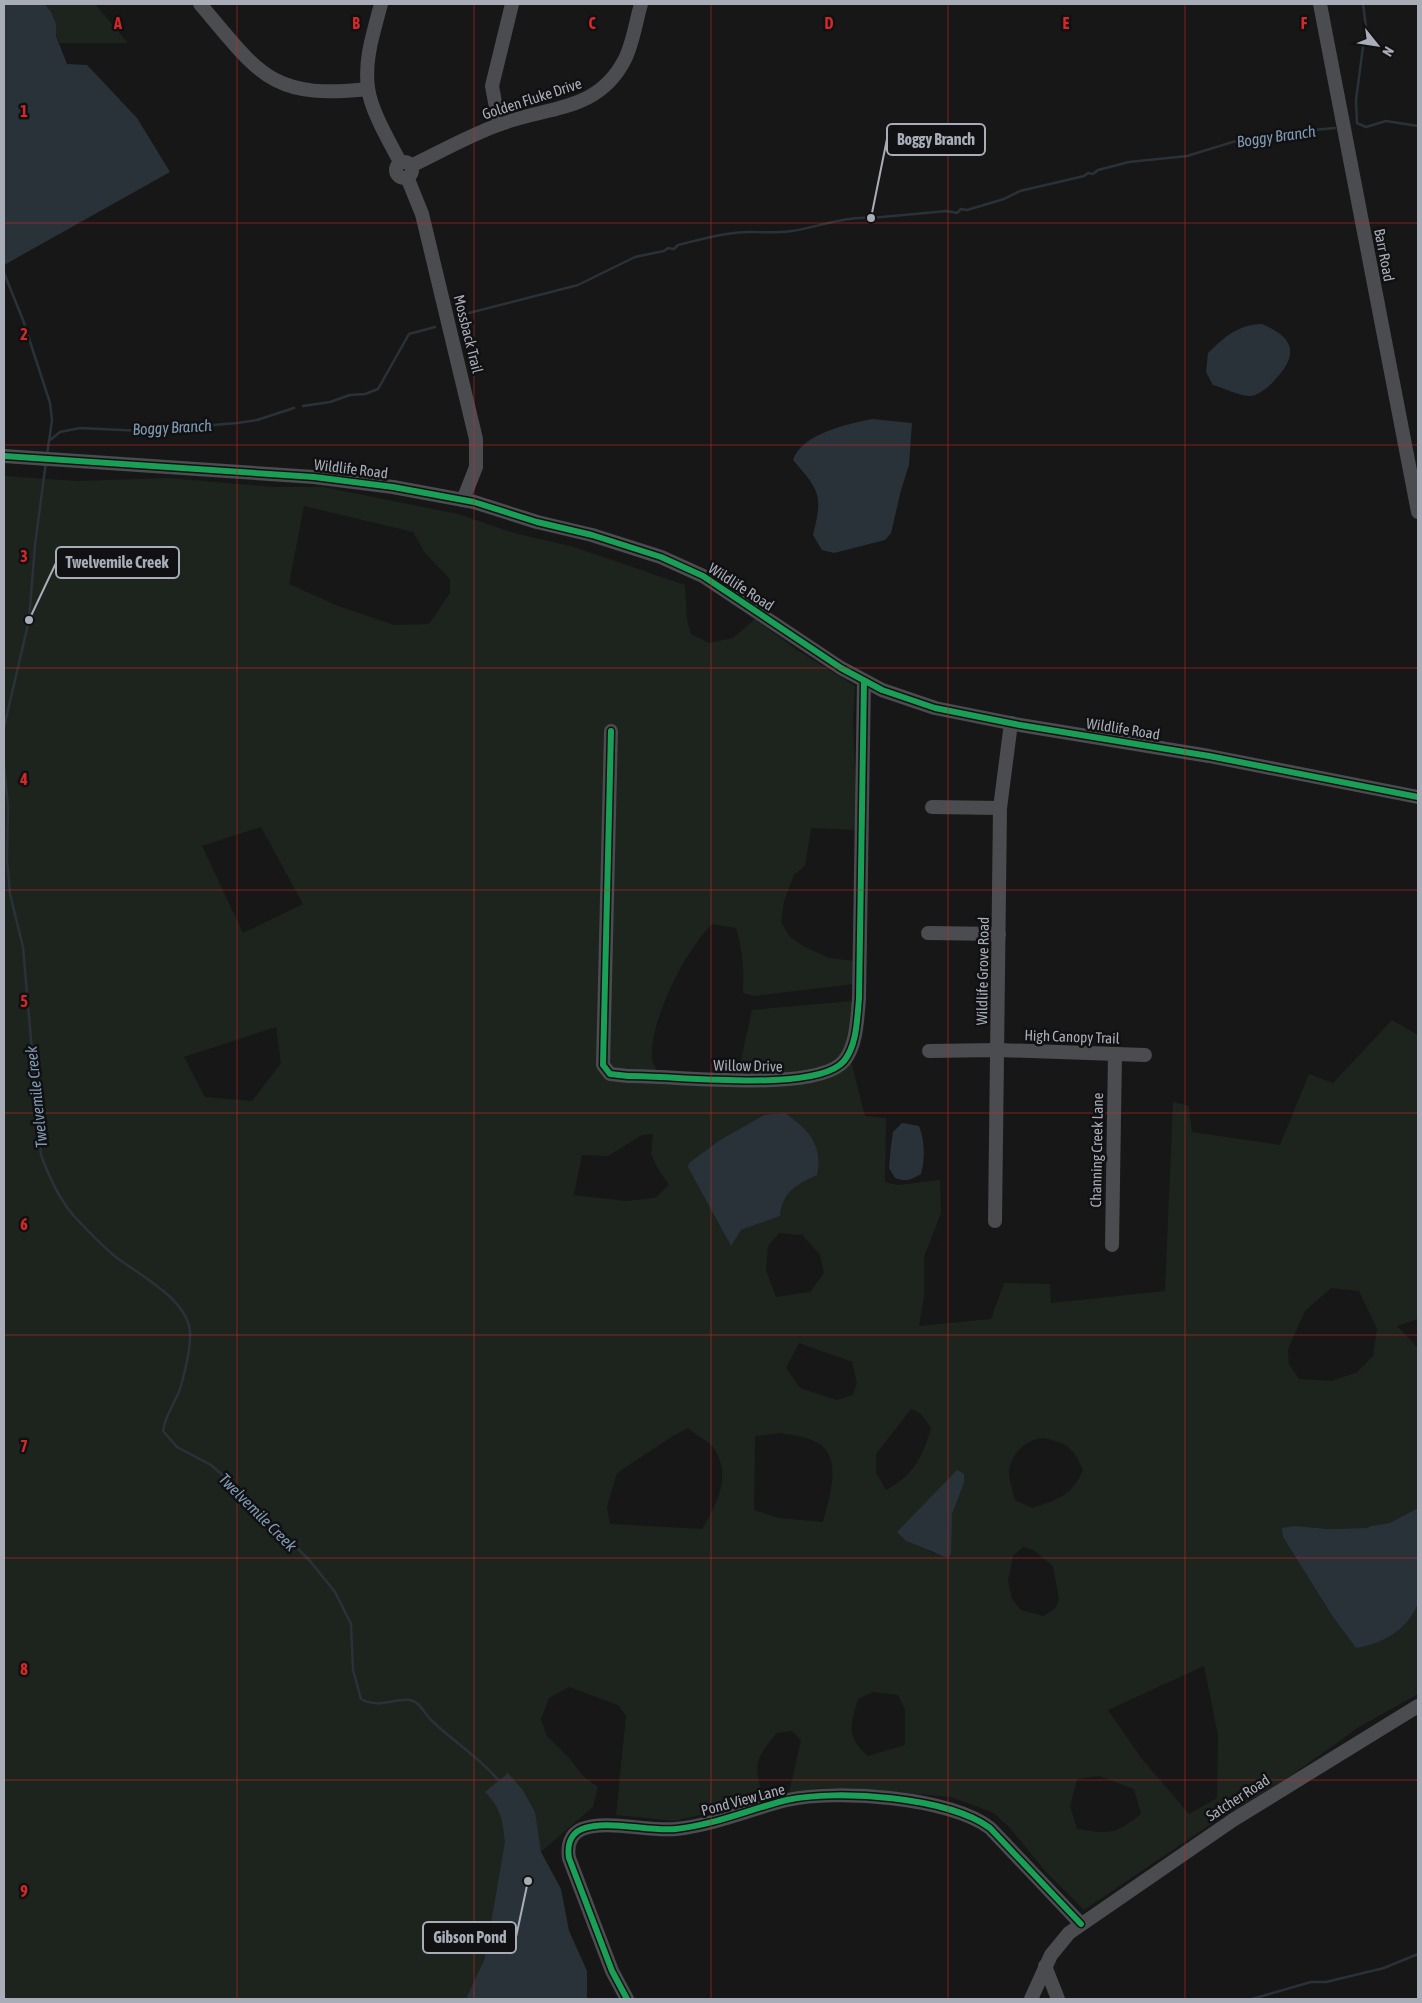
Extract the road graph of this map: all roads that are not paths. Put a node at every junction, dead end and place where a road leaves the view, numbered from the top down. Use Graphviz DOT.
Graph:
graph roads {
  1 [pos="200,4"];
  2 [pos="381,4"];
  3 [pos="512,4"];
  4 [pos="641,4"];
  5 [pos="1320,4"];
  6 [pos="368,89"];
  7 [pos="499,124"];
  8 [pos="406,169"];
  9 [pos="4,456"];
  10 [pos="463,500"];
  11 [pos="1418,512"];
  12 [pos="864,680"];
  13 [pos="1011,724"];
  14 [pos="611,731"];
  15 [pos="1418,797"];
  16 [pos="932,807"];
  17 [pos="1000,808"];
  18 [pos="928,933"];
  19 [pos="999,934"];
  20 [pos="998,1050"];
  21 [pos="929,1051"];
  22 [pos="1115,1055"];
  23 [pos="1144,1055"];
  24 [pos="995,1220"];
  25 [pos="1112,1245"];
  26 [pos="1418,1706"];
  27 [pos="1081,1924"];
  28 [pos="1045,1966"];
  29 [pos="626,1999"];
  30 [pos="1031,1999"];
  31 [pos="1058,1999"];
  1 -- 6 [label="street"];
  2 -- 6 [label="street, Mossback Trail"];
  3 -- 7 [label="street"];
  4 -- 7 [label="street, Golden Fluke Drive"];
  5 -- 11 [label="street, Barr Road"];
  6 -- 8 [label="street, Mossback Trail"];
  7 -- 8 [label="street, Golden Fluke Drive"];
  8 -- 10 [label="street, Mossback Trail"];
  9 -- 10 [label="street, Wildlife Road"];
  10 -- 12 [label="street, Wildlife Road"];
  12 -- 13 [label="street, Wildlife Road"];
  12 -- 14 [label="street, Willow Drive"];
  13 -- 15 [label="street, Wildlife Road"];
  13 -- 17 [label="street, Wildlife Grove Road"];
  16 -- 17 [label="street"];
  17 -- 19 [label="street, Wildlife Grove Road"];
  18 -- 19 [label="street"];
  19 -- 20 [label="street, Wildlife Grove Road"];
  20 -- 21 [label="street, High Canopy Trail"];
  20 -- 22 [label="street, High Canopy Trail"];
  20 -- 24 [label="street, Wildlife Grove Road"];
  22 -- 23 [label="street, High Canopy Trail"];
  22 -- 25 [label="street, Channing Creek Lane"];
  26 -- 27 [label="street, Satcher Road"];
  27 -- 28 [label="street"];
  27 -- 29 [label="street, Pond View Lane"];
  28 -- 30 [label="street"];
  28 -- 31 [label="street"];
}
